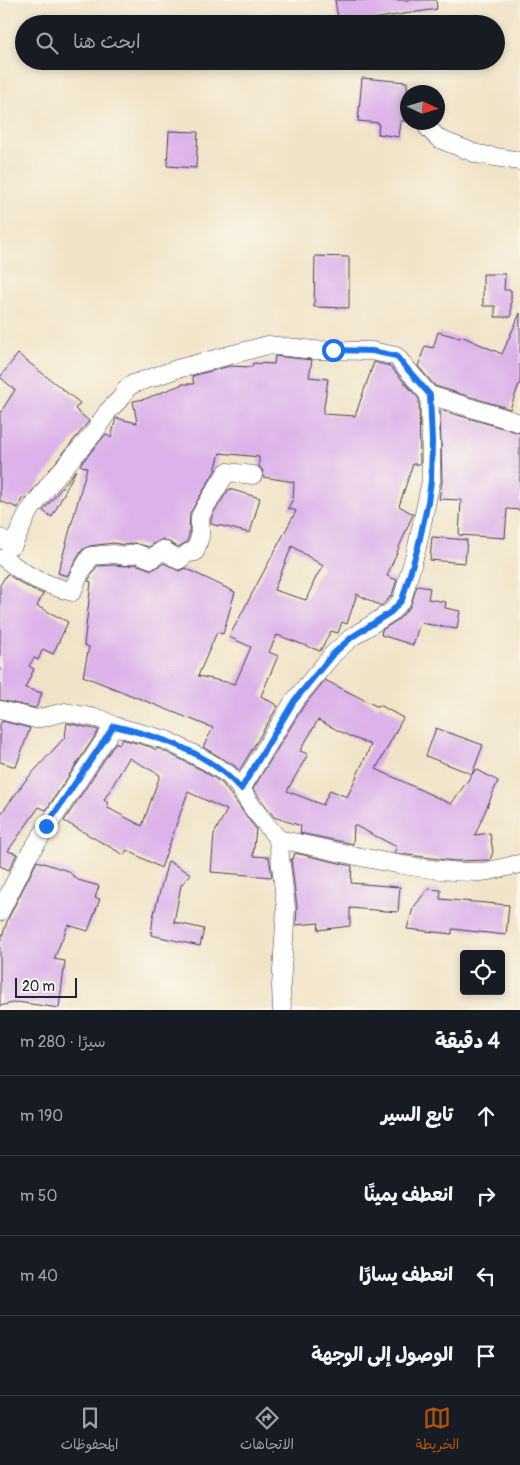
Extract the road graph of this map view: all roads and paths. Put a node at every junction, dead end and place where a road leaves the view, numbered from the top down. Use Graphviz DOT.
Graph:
graph roads {
  1 [pos="430,130"];
  2 [pos="520,161"];
  3 [pos="430,395"];
  4 [pos="520,423"];
  5 [pos="253,475"];
  6 [pos="4,552"];
  7 [pos="0,710"];
  8 [pos="114,726"];
  9 [pos="241,789"];
  10 [pos="278,839"];
  11 [pos="520,864"];
  12 [pos="0,912"];
  13 [pos="282,1010"];
  1 -- 2 [label="street"];
  3 -- 4 [label="street"];
  3 -- 6 [label="street"];
  3 -- 9 [label="street"];
  5 -- 6 [label="street"];
  7 -- 8 [label="street"];
  8 -- 9 [label="street"];
  8 -- 12 [label="street"];
  9 -- 10 [label="street"];
  10 -- 11 [label="street"];
  10 -- 13 [label="street"];
}
